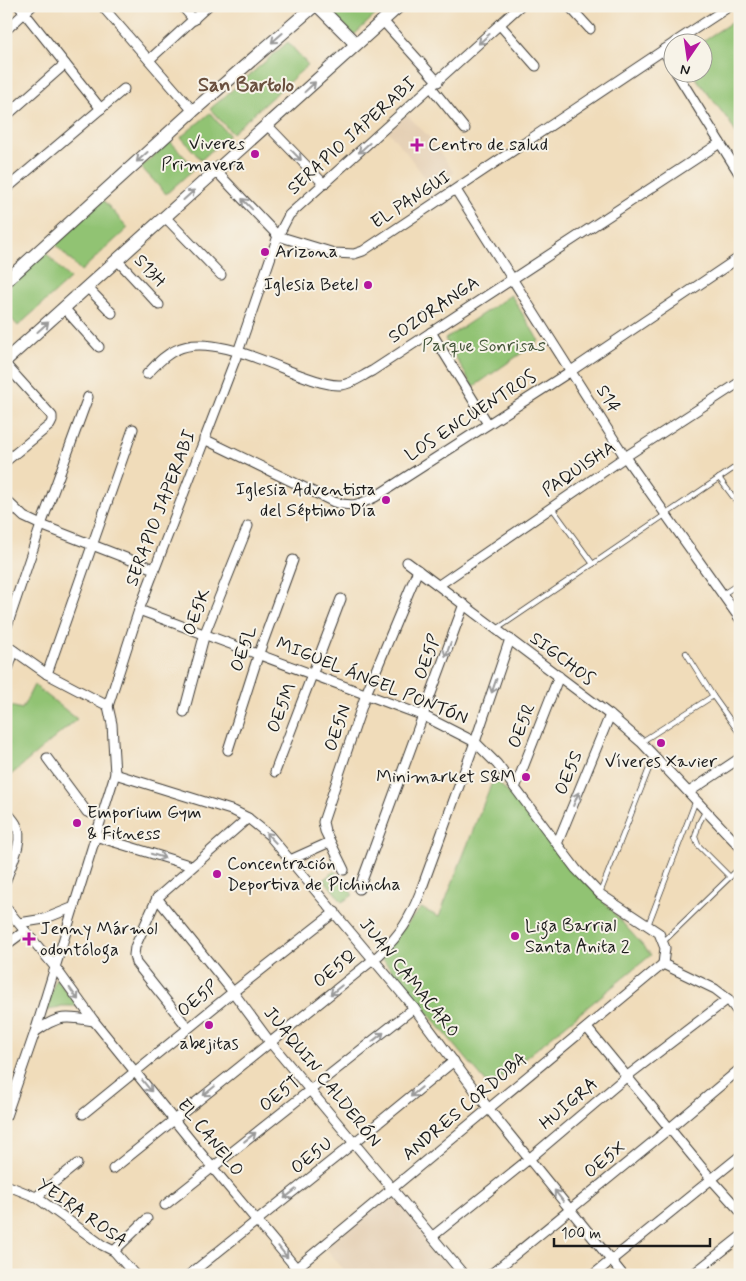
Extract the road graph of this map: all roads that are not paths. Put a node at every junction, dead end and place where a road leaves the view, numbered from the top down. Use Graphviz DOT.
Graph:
graph roads {
  1 [pos="32,6"];
  2 [pos="102,6"];
  3 [pos="182,6"];
  4 [pos="208,6"];
  5 [pos="314,6"];
  6 [pos="318,6"];
  7 [pos="399,6"];
  8 [pos="520,6"];
  9 [pos="569,6"];
  10 [pos="730,6"];
  11 [pos="22,9"];
  12 [pos="194,20"];
  13 [pos="382,21"];
  14 [pos="500,25"];
  15 [pos="590,29"];
  16 [pos="6,30"];
  17 [pos="691,32"];
  18 [pos="356,44"];
  19 [pos="663,50"];
  20 [pos="149,60"];
  21 [pos="65,64"];
  22 [pos="536,66"];
  23 [pos="682,82"];
  24 [pos="435,84"];
  25 [pos="124,89"];
  26 [pos="101,109"];
  27 [pos="193,111"];
  28 [pos="6,116"];
  29 [pos="268,126"];
  30 [pos="465,129"];
  31 [pos="720,143"];
  32 [pos="216,171"];
  33 [pos="740,175"];
  34 [pos="324,184"];
  35 [pos="6,188"];
  36 [pos="456,190"];
  37 [pos="166,217"];
  38 [pos="278,236"];
  39 [pos="740,258"];
  40 [pos="117,260"];
  41 [pos="221,275"];
  42 [pos="511,278"];
  43 [pos="6,281"];
  44 [pos="87,287"];
  45 [pos="159,305"];
  46 [pos="64,308"];
  47 [pos="112,313"];
  48 [pos="431,332"];
  49 [pos="98,347"];
  50 [pos="238,352"];
  51 [pos="6,360"];
  52 [pos="6,365"];
  53 [pos="571,371"];
  54 [pos="147,374"];
  55 [pos="740,382"];
  56 [pos="88,396"];
  57 [pos="488,424"];
  58 [pos="133,429"];
  59 [pos="204,439"];
  60 [pos="626,457"];
  61 [pos="6,460"];
  62 [pos="740,464"];
  63 [pos="719,478"];
  64 [pos="7,505"];
  65 [pos="740,506"];
  66 [pos="552,508"];
  67 [pos="666,514"];
  68 [pos="41,525"];
  69 [pos="248,526"];
  70 [pos="93,546"];
  71 [pos="293,560"];
  72 [pos="407,562"];
  73 [pos="593,564"];
  74 [pos="154,569"];
  75 [pos="418,570"];
  76 [pos="740,583"];
  77 [pos="439,585"];
  78 [pos="723,594"];
  79 [pos="341,599"];
  80 [pos="464,604"];
  81 [pos="139,610"];
  82 [pos="740,619"];
  83 [pos="497,629"];
  84 [pos="6,630"];
  85 [pos="205,633"];
  86 [pos="510,639"];
  87 [pos="10,648"];
  88 [pos="259,653"];
  89 [pos="686,653"];
  90 [pos="47,674"];
  91 [pos="312,674"];
  92 [pos="6,675"];
  93 [pos="559,676"];
  94 [pos="366,694"];
  95 [pos="713,696"];
  96 [pos="108,706"];
  97 [pos="184,712"];
  98 [pos="610,715"];
  99 [pos="424,716"];
  100 [pos="740,734"];
  101 [pos="475,742"];
  102 [pos="641,742"];
  103 [pos="228,750"];
  104 [pos="654,756"];
  105 [pos="46,758"];
  106 [pos="740,758"];
  107 [pos="275,772"];
  108 [pos="116,774"];
  109 [pos="515,788"];
  110 [pos="689,792"];
  111 [pos="696,800"];
  112 [pos="706,810"];
  113 [pos="6,811"];
  114 [pos="102,816"];
  115 [pos="248,818"];
  116 [pos="95,836"];
  117 [pos="330,842"];
  118 [pos="557,844"];
  119 [pos="740,847"];
  120 [pos="290,860"];
  121 [pos="192,866"];
  122 [pos="740,867"];
  123 [pos="344,870"];
  124 [pos="730,877"];
  125 [pos="6,880"];
  126 [pos="359,889"];
  127 [pos="600,894"];
  128 [pos="157,898"];
  129 [pos="74,907"];
  130 [pos="6,908"];
  131 [pos="335,912"];
  132 [pos="19,923"];
  133 [pos="648,925"];
  134 [pos="25,931"];
  135 [pos="663,943"];
  136 [pos="6,946"];
  137 [pos="374,959"];
  138 [pos="663,964"];
  139 [pos="55,967"];
  140 [pos="233,992"];
  141 [pos="728,999"];
  142 [pos="414,1008"];
  143 [pos="740,1015"];
  144 [pos="94,1021"];
  145 [pos="188,1028"];
  146 [pos="587,1028"];
  147 [pos="35,1032"];
  148 [pos="270,1042"];
  149 [pos="454,1060"];
  150 [pos="740,1069"];
  151 [pos="135,1071"];
  152 [pos="626,1077"];
  153 [pos="310,1090"];
  154 [pos="10,1093"];
  155 [pos="488,1108"];
  156 [pos="83,1114"];
  157 [pos="6,1116"];
  158 [pos="175,1120"];
  159 [pos="670,1128"];
  160 [pos="355,1142"];
  161 [pos="740,1156"];
  162 [pos="530,1159"];
  163 [pos="77,1164"];
  164 [pos="212,1167"];
  165 [pos="113,1169"];
  166 [pos="712,1180"];
  167 [pos="6,1185"];
  168 [pos="393,1188"];
  169 [pos="36,1197"];
  170 [pos="165,1205"];
  171 [pos="570,1209"];
  172 [pos="740,1212"];
  173 [pos="147,1219"];
  174 [pos="257,1220"];
  175 [pos="432,1236"];
  176 [pos="740,1237"];
  177 [pos="114,1251"];
  178 [pos="611,1261"];
  179 [pos="299,1272"];
  180 [pos="135,1275"];
  181 [pos="189,1275"];
  182 [pos="288,1275"];
  183 [pos="464,1275"];
  184 [pos="490,1275"];
  185 [pos="594,1275"];
  186 [pos="623,1275"];
  187 [pos="692,1275"];
  1 -- 11 [label="street"];
  2 -- 20 [label="street"];
  3 -- 12 [label="street"];
  4 -- 12 [label="street"];
  5 -- 27 [label="street, one-way"];
  6 -- 18 [label="street"];
  7 -- 13 [label="street"];
  8 -- 14 [label="street, SERAPIO JAPERABI"];
  9 -- 15 [label="street"];
  10 -- 17 [label="street, EL PANGUI"];
  11 -- 16 [label="street"];
  11 -- 21 [label="street"];
  12 -- 20 [label="street"];
  13 -- 18 [label="street"];
  13 -- 24 [label="street"];
  14 -- 22 [label="street"];
  14 -- 24 [label="street, SERAPIO JAPERABI, one-way"];
  29 -- 18 [label="street, one-way"];
  19 -- 36 [label="street, EL PANGUI"];
  20 -- 27 [label="street"];
  21 -- 26 [label="street"];
  21 -- 28 [label="street"];
  23 -- 31 [label="street"];
  24 -- 30 [label="street"];
  24 -- 34 [label="street, SERAPIO JAPERABI, one-way"];
  25 -- 26 [label="street"];
  26 -- 35 [label="street"];
  27 -- 43 [label="street, one-way"];
  29 -- 32 [label="street"];
  29 -- 34 [label="street, one-way"];
  31 -- 33 [label="street"];
  31 -- 42 [label="street, SOZORANGA"];
  37 -- 32 [label="street, one-way"];
  38 -- 32 [label="street, one-way"];
  34 -- 38 [label="street, SERAPIO JAPERABI"];
  36 -- 38 [label="street, EL PANGUI"];
  36 -- 42 [label="street, S14"];
  37 -- 40 [label="street"];
  37 -- 41 [label="street"];
  38 -- 50 [label="street, SERAPIO JAPERABI"];
  39 -- 53 [label="street, LOS ENCUENTROS"];
  40 -- 44 [label="street"];
  40 -- 45 [label="street, S13H"];
  42 -- 48 [label="street, SOZORANGA"];
  42 -- 53 [label="street, S14"];
  44 -- 46 [label="street"];
  44 -- 47 [label="street"];
  46 -- 49 [label="street"];
  51 -- 46 [label="street, one-way"];
  48 -- 50 [label="street, SOZORANGA"];
  48 -- 57 [label="street"];
  50 -- 54 [label="street, SOZORANGA"];
  50 -- 59 [label="street, SERAPIO JAPERABI"];
  52 -- 61 [label="street"];
  53 -- 57 [label="street, LOS ENCUENTROS"];
  53 -- 60 [label="street, S14"];
  55 -- 60 [label="street, PAQUISHA"];
  56 -- 68 [label="street"];
  57 -- 59 [label="street, LOS ENCUENTROS"];
  58 -- 70 [label="street"];
  59 -- 74 [label="street, SERAPIO JAPERABI"];
  60 -- 66 [label="street, PAQUISHA"];
  60 -- 67 [label="street, S14"];
  62 -- 63 [label="lane"];
  63 -- 65 [label="lane"];
  63 -- 67 [label="lane"];
  64 -- 68 [label="street"];
  66 -- 73 [label="lane"];
  66 -- 77 [label="street, PAQUISHA"];
  67 -- 73 [label="lane"];
  67 -- 78 [label="street, S14"];
  68 -- 70 [label="street"];
  68 -- 84 [label="street"];
  69 -- 85 [label="street, OE5K"];
  70 -- 74 [label="street"];
  70 -- 90 [label="street"];
  71 -- 88 [label="street, OE5L"];
  72 -- 75 [label="street, SIGCHOS"];
  73 -- 83 [label="lane"];
  74 -- 81 [label="street, SERAPIO JAPERABI"];
  75 -- 77 [label="street, SIGCHOS"];
  75 -- 94 [label="street, OE5N"];
  76 -- 78 [label="lane"];
  77 -- 80 [label="street, SIGCHOS"];
  78 -- 82 [label="street, S14"];
  79 -- 91 [label="street, OE5M"];
  80 -- 83 [label="street, SIGCHOS"];
  80 -- 99 [label="street, OE5P, one-way"];
  81 -- 85 [label="street, MIGUEL ÁNGEL PONTÓN"];
  81 -- 96 [label="street, SERAPIO JAPERABI"];
  83 -- 86 [label="street, SIGCHOS"];
  85 -- 88 [label="street, MIGUEL ÁNGEL PONTÓN"];
  85 -- 97 [label="street, OE5K"];
  86 -- 93 [label="street, SIGCHOS"];
  86 -- 101 [label="street, OE5Q, one-way"];
  87 -- 90 [label="street"];
  87 -- 92 [label="street"];
  88 -- 91 [label="street, MIGUEL ÁNGEL PONTÓN"];
  88 -- 103 [label="street, OE5L"];
  89 -- 95 [label="lane"];
  90 -- 96 [label="street"];
  91 -- 94 [label="street, MIGUEL ÁNGEL PONTÓN"];
  91 -- 107 [label="street, OE5M"];
  93 -- 98 [label="street, SIGCHOS"];
  93 -- 109 [label="street, OE5R"];
  94 -- 99 [label="street, MIGUEL ÁNGEL PONTÓN"];
  94 -- 117 [label="street, OE5N"];
  95 -- 100 [label="lane"];
  95 -- 102 [label="lane"];
  96 -- 108 [label="street, SERAPIO JAPERABI"];
  98 -- 102 [label="street, SIGCHOS"];
  118 -- 98 [label="street, OE5S, one-way"];
  99 -- 101 [label="street, MIGUEL ÁNGEL PONTÓN"];
  99 -- 126 [label="street, OE5P"];
  101 -- 109 [label="street, MIGUEL ÁNGEL PONTÓN"];
  101 -- 137 [label="street, OE5Q"];
  102 -- 104 [label="street, SIGCHOS"];
  104 -- 110 [label="street, SIGCHOS"];
  104 -- 127 [label="lane"];
  105 -- 114 [label="street"];
  106 -- 110 [label="street"];
  108 -- 114 [label="street, SERAPIO JAPERABI"];
  108 -- 115 [label="street, JUAN CAMACARO"];
  109 -- 118 [label="street, MIGUEL ÁNGEL PONTÓN"];
  110 -- 111 [label="street, SIGCHOS"];
  111 -- 112 [label="street, SIGCHOS"];
  111 -- 133 [label="lane"];
  112 -- 119 [label="street, SIGCHOS"];
  112 -- 124 [label="lane"];
  113 -- 125 [label="street"];
  114 -- 116 [label="street, SERAPIO JAPERABI"];
  120 -- 115 [label="street, JUAN CAMACARO, one-way"];
  115 -- 121 [label="street"];
  116 -- 121 [label="street, one-way"];
  116 -- 129 [label="street, SERAPIO JAPERABI"];
  117 -- 120 [label="street"];
  117 -- 123 [label="street, OE5N"];
  118 -- 127 [label="street, MIGUEL ÁNGEL PONTÓN"];
  120 -- 131 [label="street, JUAN CAMACARO"];
  121 -- 128 [label="street"];
  122 -- 124 [label="lane"];
  124 -- 135 [label="lane"];
  127 -- 133 [label="street, MIGUEL ÁNGEL PONTÓN"];
  128 -- 140 [label="street, JUAQUIN CALDERÓN"];
  128 -- 145 [label="street"];
  129 -- 132 [label="street"];
  129 -- 139 [label="street, SERAPIO JAPERABI"];
  130 -- 132 [label="street, EL CANELO"];
  131 -- 137 [label="street, JUAN CAMACARO"];
  131 -- 140 [label="street, OE5P"];
  132 -- 134 [label="street, EL CANELO"];
  133 -- 135 [label="street, MIGUEL ÁNGEL PONTÓN"];
  134 -- 136 [label="street"];
  134 -- 139 [label="street, EL CANELO"];
  135 -- 138 [label="street"];
  137 -- 142 [label="street, JUAN CAMACARO"];
  137 -- 148 [label="street, OE5Q, one-way"];
  138 -- 141 [label="street"];
  138 -- 146 [label="street, ANDRES CORDOBA"];
  139 -- 144 [label="street, EL CANELO, one-way"];
  139 -- 147 [label="street, SERAPIO JAPERABI"];
  140 -- 145 [label="street, OE5P"];
  140 -- 148 [label="street, JUAQUIN CALDERÓN"];
  141 -- 143 [label="street"];
  141 -- 152 [label="street, HUIGRA"];
  142 -- 149 [label="street, JUAN CAMACARO"];
  153 -- 142 [label="street, OE5T, one-way"];
  144 -- 147 [label="street"];
  144 -- 151 [label="street, EL CANELO"];
  145 -- 151 [label="street, OE5P"];
  146 -- 152 [label="street"];
  146 -- 155 [label="street, ANDRES CORDOBA"];
  147 -- 154 [label="street, SERAPIO JAPERABI"];
  148 -- 153 [label="street, JUAQUIN CALDERÓN"];
  148 -- 158 [label="street, OE5Q, one-way"];
  149 -- 155 [label="street, JUAN CAMACARO"];
  149 -- 160 [label="street, OE5U, one-way"];
  150 -- 159 [label="street, OE5X"];
  151 -- 156 [label="street, OE5P"];
  151 -- 158 [label="street, EL CANELO, one-way"];
  152 -- 159 [label="street"];
  152 -- 162 [label="street, HUIGRA"];
  153 -- 160 [label="street, JUAQUIN CALDERÓN"];
  164 -- 153 [label="street, OE5T, one-way"];
  154 -- 157 [label="street, SERAPIO JAPERABI"];
  155 -- 162 [label="street, JUAN CAMACARO"];
  155 -- 168 [label="street, ANDRES CORDOBA"];
  158 -- 164 [label="street, EL CANELO"];
  158 -- 165 [label="street, OE5Q"];
  159 -- 166 [label="street"];
  159 -- 171 [label="street, OE5X"];
  160 -- 168 [label="street, JUAQUIN CALDERÓN"];
  160 -- 174 [label="street, OE5U, one-way"];
  161 -- 166 [label="street"];
  171 -- 162 [label="street, JUAN CAMACARO, one-way"];
  162 -- 175 [label="street, HUIGRA"];
  163 -- 169 [label="street"];
  164 -- 170 [label="street, OE5T"];
  164 -- 174 [label="street, EL CANELO"];
  166 -- 172 [label="street"];
  166 -- 178 [label="street"];
  167 -- 169 [label="street, YEIRA ROSA"];
  168 -- 175 [label="street, JUAQUIN CALDERÓN"];
  168 -- 179 [label="street, ANDRES CORDOBA"];
  169 -- 177 [label="street, YEIRA ROSA"];
  171 -- 178 [label="street, JUAN CAMACARO"];
  171 -- 184 [label="street, OE5X"];
  173 -- 177 [label="street"];
  174 -- 179 [label="street, EL CANELO, one-way"];
  174 -- 181 [label="street, OE5U"];
  175 -- 183 [label="street, JUAQUIN CALDERÓN"];
  176 -- 187 [label="street"];
  177 -- 180 [label="street, YEIRA ROSA"];
  178 -- 185 [label="street"];
  178 -- 186 [label="street, JUAN CAMACARO"];
  179 -- 182 [label="street, ANDRES CORDOBA"];
}
